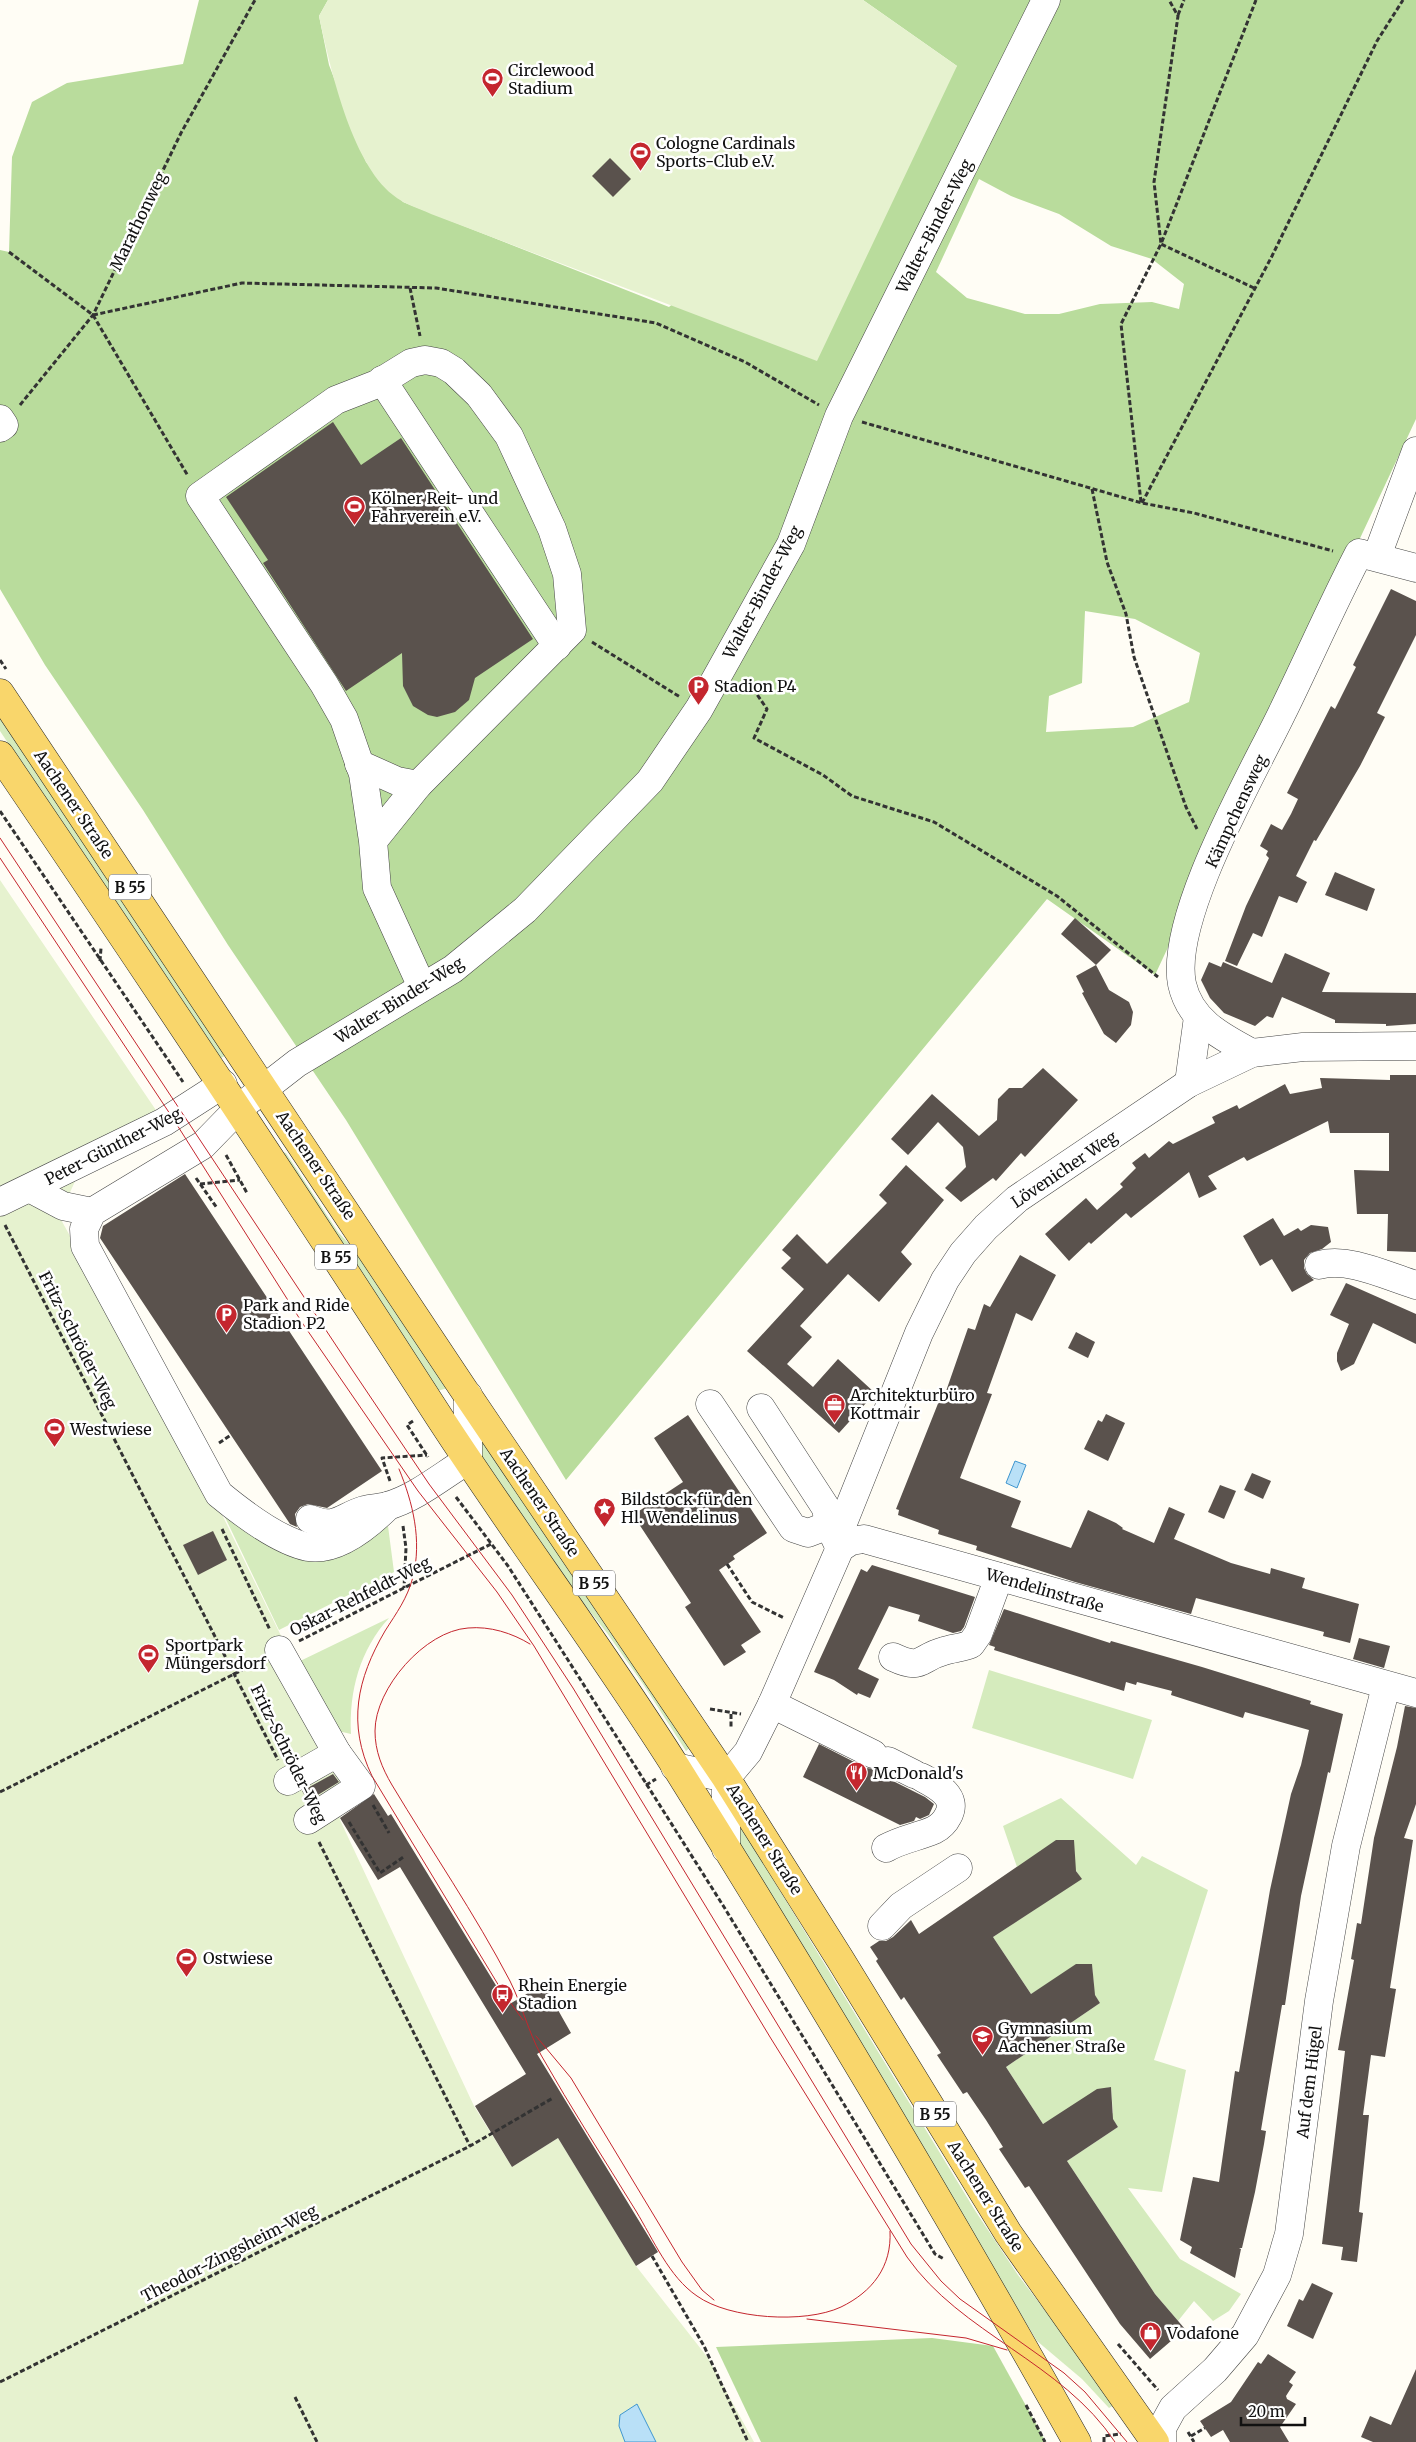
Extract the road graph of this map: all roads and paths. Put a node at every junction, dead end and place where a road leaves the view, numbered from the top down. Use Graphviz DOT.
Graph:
graph roads {
  1 [pos="255,0"];
  2 [pos="1046,0"];
  3 [pos="1168,0"];
  4 [pos="1184,0"];
  5 [pos="1256,0"];
  6 [pos="1403,0"];
  7 [pos="1178,16"];
  8 [pos="1161,244"];
  9 [pos="9,252"];
  10 [pos="410,288"];
  11 [pos="1254,288"];
  12 [pos="93,315"];
  13 [pos="425,360"];
  14 [pos="382,380"];
  15 [pos="839,416"];
  16 [pos="1,424"];
  17 [pos="1416,451"];
  18 [pos="1092,489"];
  19 [pos="200,496"];
  20 [pos="1142,503"];
  21 [pos="1358,554"];
  22 [pos="1416,568"];
  23 [pos="564,638"];
  24 [pos="717,677"];
  25 [pos="0,693"];
  26 [pos="699,708"];
  27 [pos="0,754"];
  28 [pos="359,764"];
  29 [pos="418,785"];
  30 [pos="0,811"];
  31 [pos="373,841"];
  32 [pos="1214,854"];
  33 [pos="1182,985"];
  34 [pos="422,987"];
  35 [pos="1198,1017"];
  36 [pos="1416,1046"];
  37 [pos="1252,1052"];
  38 [pos="1190,1083"];
  39 [pos="223,1084"];
  40 [pos="264,1088"];
  41 [pos="188,1089"];
  42 [pos="239,1108"];
  43 [pos="183,1159"];
  44 [pos="240,1180"];
  45 [pos="200,1184"];
  46 [pos="31,1189"];
  47 [pos="217,1208"];
  48 [pos="2,1213"];
  49 [pos="104,1215"];
  50 [pos="1319,1265"];
  51 [pos="1416,1285"];
  52 [pos="468,1395"];
  53 [pos="710,1404"];
  54 [pos="761,1408"];
  55 [pos="468,1460"];
  56 [pos="219,1494"];
  57 [pos="388,1506"];
  58 [pos="310,1519"];
  59 [pos="835,1537"];
  60 [pos="727,1564"];
  61 [pos="999,1577"];
  62 [pos="787,1620"];
  63 [pos="280,1650"];
  64 [pos="893,1657"];
  65 [pos="236,1674"];
  66 [pos="1386,1686"];
  67 [pos="1416,1693"];
  68 [pos="772,1704"];
  69 [pos="702,1706"];
  70 [pos="337,1754"];
  71 [pos="675,1767"];
  72 [pos="726,1778"];
  73 [pos="288,1782"];
  74 [pos="358,1782"];
  75 [pos="0,1792"];
  76 [pos="346,1818"];
  77 [pos="308,1820"];
  78 [pos="390,1833"];
  79 [pos="886,1848"];
  80 [pos="726,1849"];
  81 [pos="405,1856"];
  82 [pos="958,1868"];
  83 [pos="882,1926"];
  84 [pos="552,2098"];
  85 [pos="470,2146"];
  86 [pos="652,2256"];
  87 [pos="950,2263"];
  88 [pos="0,2382"];
  89 [pos="295,2397"];
  90 [pos="1205,2428"];
  91 [pos="1191,2436"];
  92 [pos="317,2442"];
  93 [pos="748,2442"];
  94 [pos="1077,2442"];
  95 [pos="1155,2442"];
  96 [pos="1162,2442"];
  1 -- 12 [label="path, Marathonweg"];
  2 -- 15 [label="street, Walter-Binder-Weg"];
  3 -- 7 [label="path"];
  4 -- 7 [label="path"];
  5 -- 8 [label="path"];
  6 -- 11 [label="path"];
  7 -- 8 [label="path"];
  8 -- 11 [label="path"];
  8 -- 20 [label="path"];
  9 -- 12 [label="path"];
  10 -- 12 [label="path"];
  10 -- 13 [label="path"];
  10 -- 15 [label="path"];
  11 -- 20 [label="path"];
  12 -- 16 [label="path, Marathonweg"];
  12 -- 19 [label="path"];
  13 -- 14 [label="street"];
  13 -- 23 [label="street"];
  14 -- 19 [label="street"];
  14 -- 23 [label="street"];
  15 -- 18 [label="path"];
  15 -- 24 [label="street, Walter-Binder-Weg"];
  17 -- 21 [label="street, Kämpchensweg"];
  18 -- 20 [label="path"];
  18 -- 32 [label="path"];
  19 -- 28 [label="street"];
  20 -- 21 [label="path"];
  21 -- 22 [label="street"];
  21 -- 32 [label="street, Kämpchensweg"];
  23 -- 26 [label="path"];
  23 -- 29 [label="street"];
  24 -- 26 [label="street, Walter-Binder-Weg"];
  24 -- 33 [label="path"];
  25 -- 40 [label="main road, Aachener Straße / B 55"];
  26 -- 34 [label="street, Walter-Binder-Weg"];
  27 -- 39 [label="main road, Aachener Straße / B 55"];
  28 -- 29 [label="street"];
  28 -- 31 [label="street"];
  29 -- 31 [label="street"];
  30 -- 41 [label="path"];
  31 -- 34 [label="street"];
  32 -- 33 [label="street, Kämpchensweg"];
  33 -- 35 [label="street, Kämpchensweg"];
  34 -- 40 [label="street, Walter-Binder-Weg"];
  35 -- 37 [label="street, Kämpchensweg"];
  35 -- 38 [label="street"];
  36 -- 37 [label="street, Lövenicher Weg"];
  37 -- 38 [label="street, Lövenicher Weg"];
  38 -- 59 [label="street, Lövenicher Weg"];
  39 -- 42 [label="main road, Aachener Straße / B 55"];
  39 -- 46 [label="street, Peter-Günther-Weg"];
  40 -- 42 [label="street, Walter-Binder-Weg"];
  40 -- 52 [label="main road, Aachener Straße / B 55"];
  42 -- 43 [label="street, Walter-Binder-Weg"];
  42 -- 55 [label="main road, Aachener Straße / B 55"];
  43 -- 45 [label="path"];
  43 -- 49 [label="street, Walter-Binder-Weg"];
  44 -- 45 [label="path"];
  45 -- 47 [label="path"];
  46 -- 48 [label="street, Peter-Günther-Weg"];
  46 -- 49 [label="street"];
  48 -- 65 [label="path, Fritz-Schröder-Weg"];
  49 -- 56 [label="street"];
  50 -- 51 [label="street"];
  52 -- 55 [label="street"];
  52 -- 72 [label="main road, Aachener Straße / B 55"];
  53 -- 59 [label="street, Wendelinstraße"];
  54 -- 59 [label="street"];
  55 -- 57 [label="street"];
  55 -- 71 [label="main road, Aachener Straße / B 55"];
  56 -- 57 [label="street"];
  56 -- 63 [label="path"];
  57 -- 58 [label="street"];
  59 -- 61 [label="street, Wendelinstraße"];
  59 -- 68 [label="street"];
  60 -- 62 [label="path"];
  61 -- 64 [label="street"];
  61 -- 66 [label="street, Wendelinstraße"];
  63 -- 65 [label="path, Oskar-Rehfeldt-Weg"];
  63 -- 70 [label="street"];
  63 -- 87 [label="path, Oskar-Rehfeldt-Weg"];
  65 -- 73 [label="path, Fritz-Schröder-Weg"];
  65 -- 75 [label="path, Oskar-Rehfeldt-Weg"];
  66 -- 67 [label="street, Wendelinstraße"];
  66 -- 96 [label="street, Auf dem Hügel"];
  68 -- 69 [label="path"];
  68 -- 72 [label="street"];
  68 -- 79 [label="street"];
  70 -- 73 [label="street"];
  70 -- 74 [label="street"];
  71 -- 72 [label="street"];
  71 -- 80 [label="main road, Aachener Straße / B 55"];
  72 -- 80 [label="street"];
  72 -- 95 [label="main road, Aachener Straße / B 55"];
  74 -- 77 [label="street"];
  74 -- 78 [label="path"];
  76 -- 81 [label="path"];
  77 -- 85 [label="path, Fritz-Schröder-Weg"];
  80 -- 94 [label="main road, Aachener Straße / B 55"];
  82 -- 83 [label="street"];
  84 -- 85 [label="path, Theodor-Zingsheim-Weg"];
  85 -- 88 [label="path, Theodor-Zingsheim-Weg"];
  86 -- 93 [label="path"];
  89 -- 92 [label="path"];
  90 -- 91 [label="path"];
}
